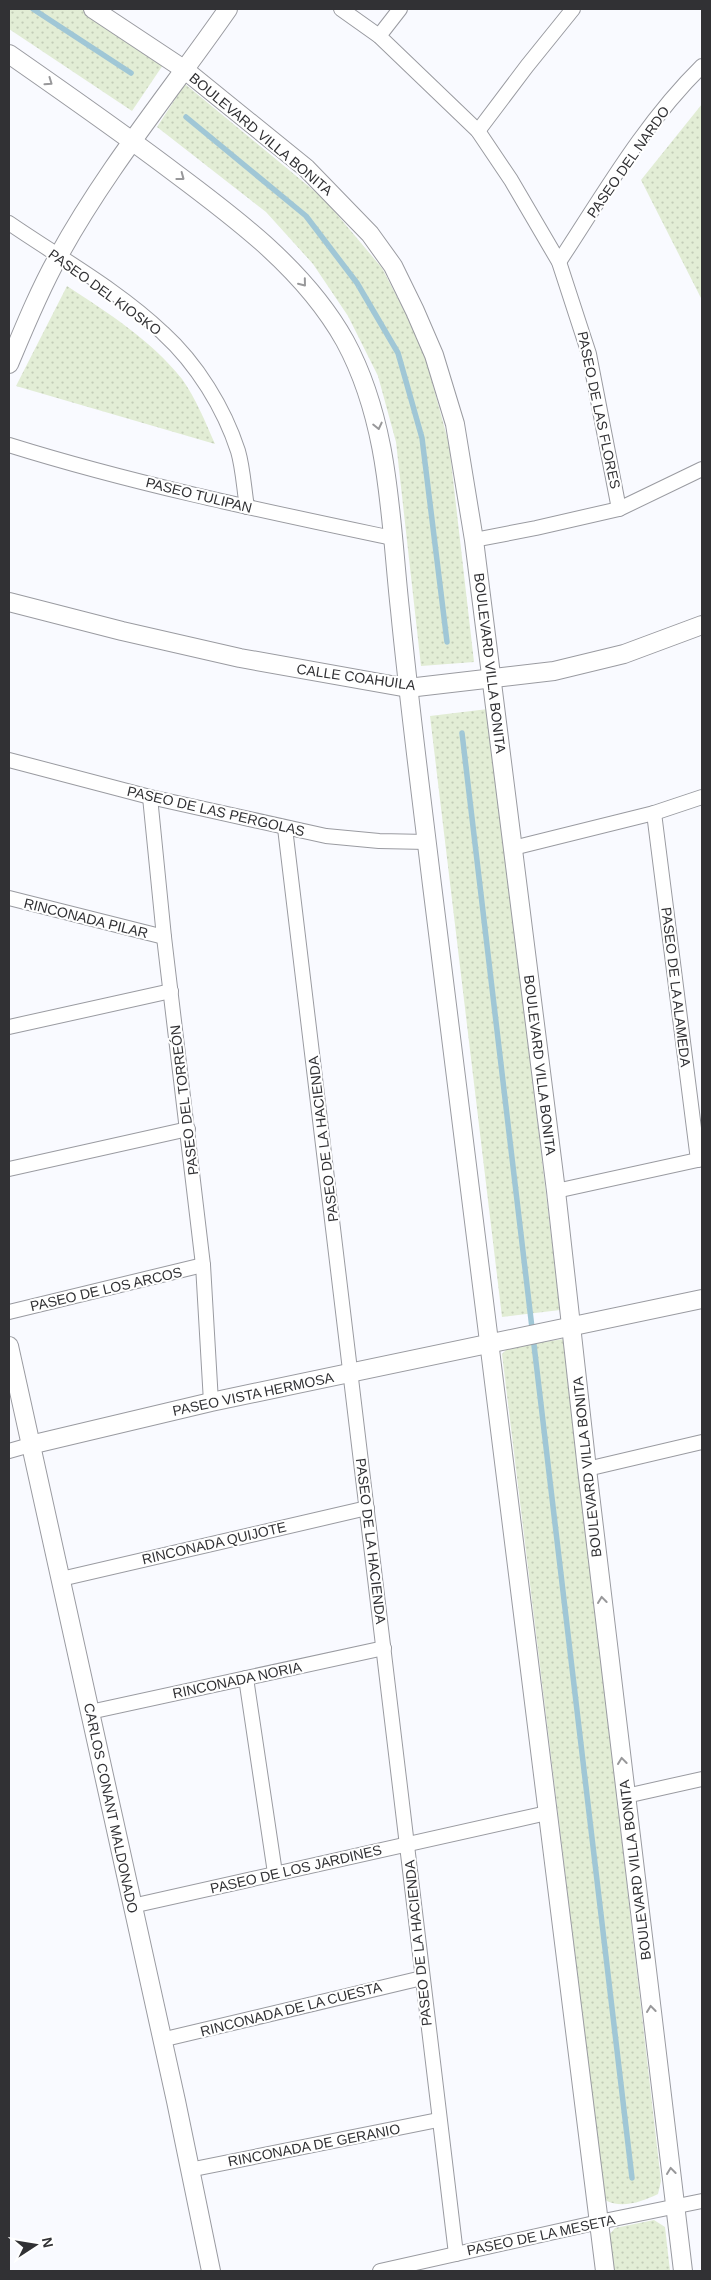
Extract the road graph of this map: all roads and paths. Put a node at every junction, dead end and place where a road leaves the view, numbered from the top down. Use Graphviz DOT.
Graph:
graph roads {
  1 [pos="93,9"];
  2 [pos="228,9"];
  3 [pos="341,9"];
  4 [pos="400,9"];
  5 [pos="573,9"];
  6 [pos="379,36"];
  7 [pos="9,54"];
  8 [pos="702,66"];
  9 [pos="185,70"];
  10 [pos="478,131"];
  11 [pos="132,141"];
  12 [pos="9,223"];
  13 [pos="58,257"];
  14 [pos="559,262"];
  15 [pos="9,364"];
  16 [pos="9,445"];
  17 [pos="702,469"];
  18 [pos="247,507"];
  19 [pos="620,509"];
  20 [pos="392,538"];
  21 [pos="474,540"];
  22 [pos="9,602"];
  23 [pos="702,625"];
  24 [pos="486,680"];
  25 [pos="413,687"];
  26 [pos="9,760"];
  27 [pos="150,797"];
  28 [pos="702,797"];
  29 [pos="654,813"];
  30 [pos="285,828"];
  31 [pos="426,842"];
  32 [pos="513,848"];
  33 [pos="9,898"];
  34 [pos="164,938"];
  35 [pos="171,991"];
  36 [pos="9,1027"];
  37 [pos="188,1129"];
  38 [pos="700,1160"];
  39 [pos="9,1169"];
  40 [pos="556,1191"];
  41 [pos="203,1265"];
  42 [pos="702,1299"];
  43 [pos="9,1312"];
  44 [pos="568,1328"];
  45 [pos="494,1342"];
  46 [pos="9,1346"];
  47 [pos="351,1372"];
  48 [pos="211,1402"];
  49 [pos="702,1442"];
  50 [pos="30,1445"];
  51 [pos="9,1451"];
  52 [pos="587,1469"];
  53 [pos="367,1508"];
  54 [pos="61,1579"];
  55 [pos="384,1648"];
  56 [pos="246,1678"];
  57 [pos="90,1712"];
  58 [pos="702,1779"];
  59 [pos="626,1796"];
  60 [pos="547,1813"];
  61 [pos="408,1844"];
  62 [pos="276,1873"];
  63 [pos="132,1906"];
  64 [pos="422,1978"];
  65 [pos="161,2040"];
  66 [pos="438,2120"];
  67 [pos="190,2170"];
  68 [pos="702,2202"];
  69 [pos="675,2208"];
  70 [pos="599,2222"];
  71 [pos="456,2254"];
  72 [pos="211,2271"];
  73 [pos="380,2271"];
  74 [pos="605,2271"];
  75 [pos="683,2271"];
  1 -- 9 [label="street, BOULEVARD VILLA BONITA"];
  2 -- 9 [label="street"];
  3 -- 6 [label="street, PASEO DE LAS FLORES"];
  4 -- 6 [label="street"];
  5 -- 10 [label="street"];
  6 -- 10 [label="street, PASEO DE LAS FLORES"];
  7 -- 11 [label="street, one-way"];
  8 -- 14 [label="street, PASEO DEL NARDO"];
  9 -- 11 [label="street"];
  9 -- 21 [label="street, BOULEVARD VILLA BONITA"];
  10 -- 14 [label="street, PASEO DE LAS FLORES"];
  11 -- 13 [label="street"];
  11 -- 20 [label="street, one-way"];
  12 -- 13 [label="street, PASEO DEL KIOSKO"];
  13 -- 15 [label="street"];
  13 -- 18 [label="street, PASEO DEL KIOSKO"];
  14 -- 19 [label="street, PASEO DE LAS FLORES"];
  16 -- 18 [label="street, PASEO TULIPAN"];
  17 -- 19 [label="street"];
  18 -- 20 [label="street, PASEO TULIPAN"];
  19 -- 21 [label="street"];
  20 -- 25 [label="street"];
  21 -- 24 [label="street, BOULEVARD VILLA BONITA"];
  22 -- 25 [label="street, CALLE COAHUILA"];
  23 -- 24 [label="street, CALLE COAHUILA"];
  24 -- 25 [label="street, CALLE COAHUILA"];
  24 -- 32 [label="street, BOULEVARD VILLA BONITA"];
  25 -- 31 [label="street"];
  26 -- 27 [label="street, PASEO DE LAS PERGOLAS"];
  27 -- 30 [label="street, PASEO DE LAS PERGOLAS"];
  27 -- 34 [label="street, PASEO DEL TORREÓN"];
  28 -- 29 [label="street"];
  29 -- 32 [label="street"];
  29 -- 38 [label="street, PASEO DE LA ALAMEDA"];
  30 -- 31 [label="street, PASEO DE LAS PERGOLAS"];
  30 -- 47 [label="street, PASEO DE LA HACIENDA"];
  31 -- 45 [label="street"];
  32 -- 40 [label="street, BOULEVARD VILLA BONITA"];
  33 -- 34 [label="street, RINCONADA PILAR"];
  34 -- 35 [label="street, PASEO DEL TORREÓN"];
  35 -- 36 [label="street"];
  35 -- 37 [label="street, PASEO DEL TORREÓN"];
  37 -- 39 [label="street"];
  37 -- 41 [label="street, PASEO DEL TORREÓN"];
  38 -- 40 [label="street"];
  40 -- 44 [label="street, BOULEVARD VILLA BONITA"];
  41 -- 43 [label="street, PASEO DE LOS ARCOS"];
  41 -- 48 [label="street, PASEO DEL TORREÓN"];
  42 -- 44 [label="street"];
  44 -- 45 [label="street, PASEO VISTA HERMOSA"];
  44 -- 52 [label="street, BOULEVARD VILLA BONITA"];
  45 -- 47 [label="street, PASEO VISTA HERMOSA"];
  45 -- 60 [label="street"];
  46 -- 50 [label="street, CARLOS CONANT MALDONADO"];
  47 -- 48 [label="street, PASEO VISTA HERMOSA"];
  47 -- 53 [label="street, PASEO DE LA HACIENDA"];
  48 -- 50 [label="street, PASEO VISTA HERMOSA"];
  49 -- 52 [label="street"];
  50 -- 51 [label="street, PASEO VISTA HERMOSA"];
  50 -- 54 [label="street, CARLOS CONANT MALDONADO"];
  59 -- 52 [label="street, BOULEVARD VILLA BONITA, one-way"];
  53 -- 54 [label="street, RINCONADA QUIJOTE"];
  53 -- 55 [label="street, PASEO DE LA HACIENDA"];
  54 -- 57 [label="street, CARLOS CONANT MALDONADO"];
  55 -- 56 [label="street, RINCONADA NORIA"];
  55 -- 61 [label="street, PASEO DE LA HACIENDA"];
  56 -- 57 [label="street, RINCONADA NORIA"];
  56 -- 62 [label="street"];
  57 -- 63 [label="street, CARLOS CONANT MALDONADO"];
  58 -- 59 [label="street"];
  69 -- 59 [label="street, BOULEVARD VILLA BONITA, one-way"];
  60 -- 61 [label="street, PASEO DE LOS JARDINES"];
  60 -- 70 [label="street"];
  61 -- 62 [label="street, PASEO DE LOS JARDINES"];
  61 -- 64 [label="street, PASEO DE LA HACIENDA"];
  62 -- 63 [label="street, PASEO DE LOS JARDINES"];
  63 -- 65 [label="street, CARLOS CONANT MALDONADO"];
  64 -- 65 [label="street, RINCONADA DE LA CUESTA"];
  64 -- 66 [label="street, PASEO DE LA HACIENDA"];
  65 -- 67 [label="street, CARLOS CONANT MALDONADO"];
  66 -- 67 [label="street, RINCONADA DE GERANIO"];
  66 -- 71 [label="street, PASEO DE LA HACIENDA"];
  67 -- 72 [label="street, CARLOS CONANT MALDONADO"];
  68 -- 69 [label="street, PASEO DE LA MESETA"];
  69 -- 70 [label="street, PASEO DE LA MESETA"];
  69 -- 75 [label="street, BOULEVARD VILLA BONITA"];
  70 -- 71 [label="street, PASEO DE LA MESETA"];
  70 -- 74 [label="street"];
  71 -- 73 [label="street, PASEO DE LA MESETA"];
}
